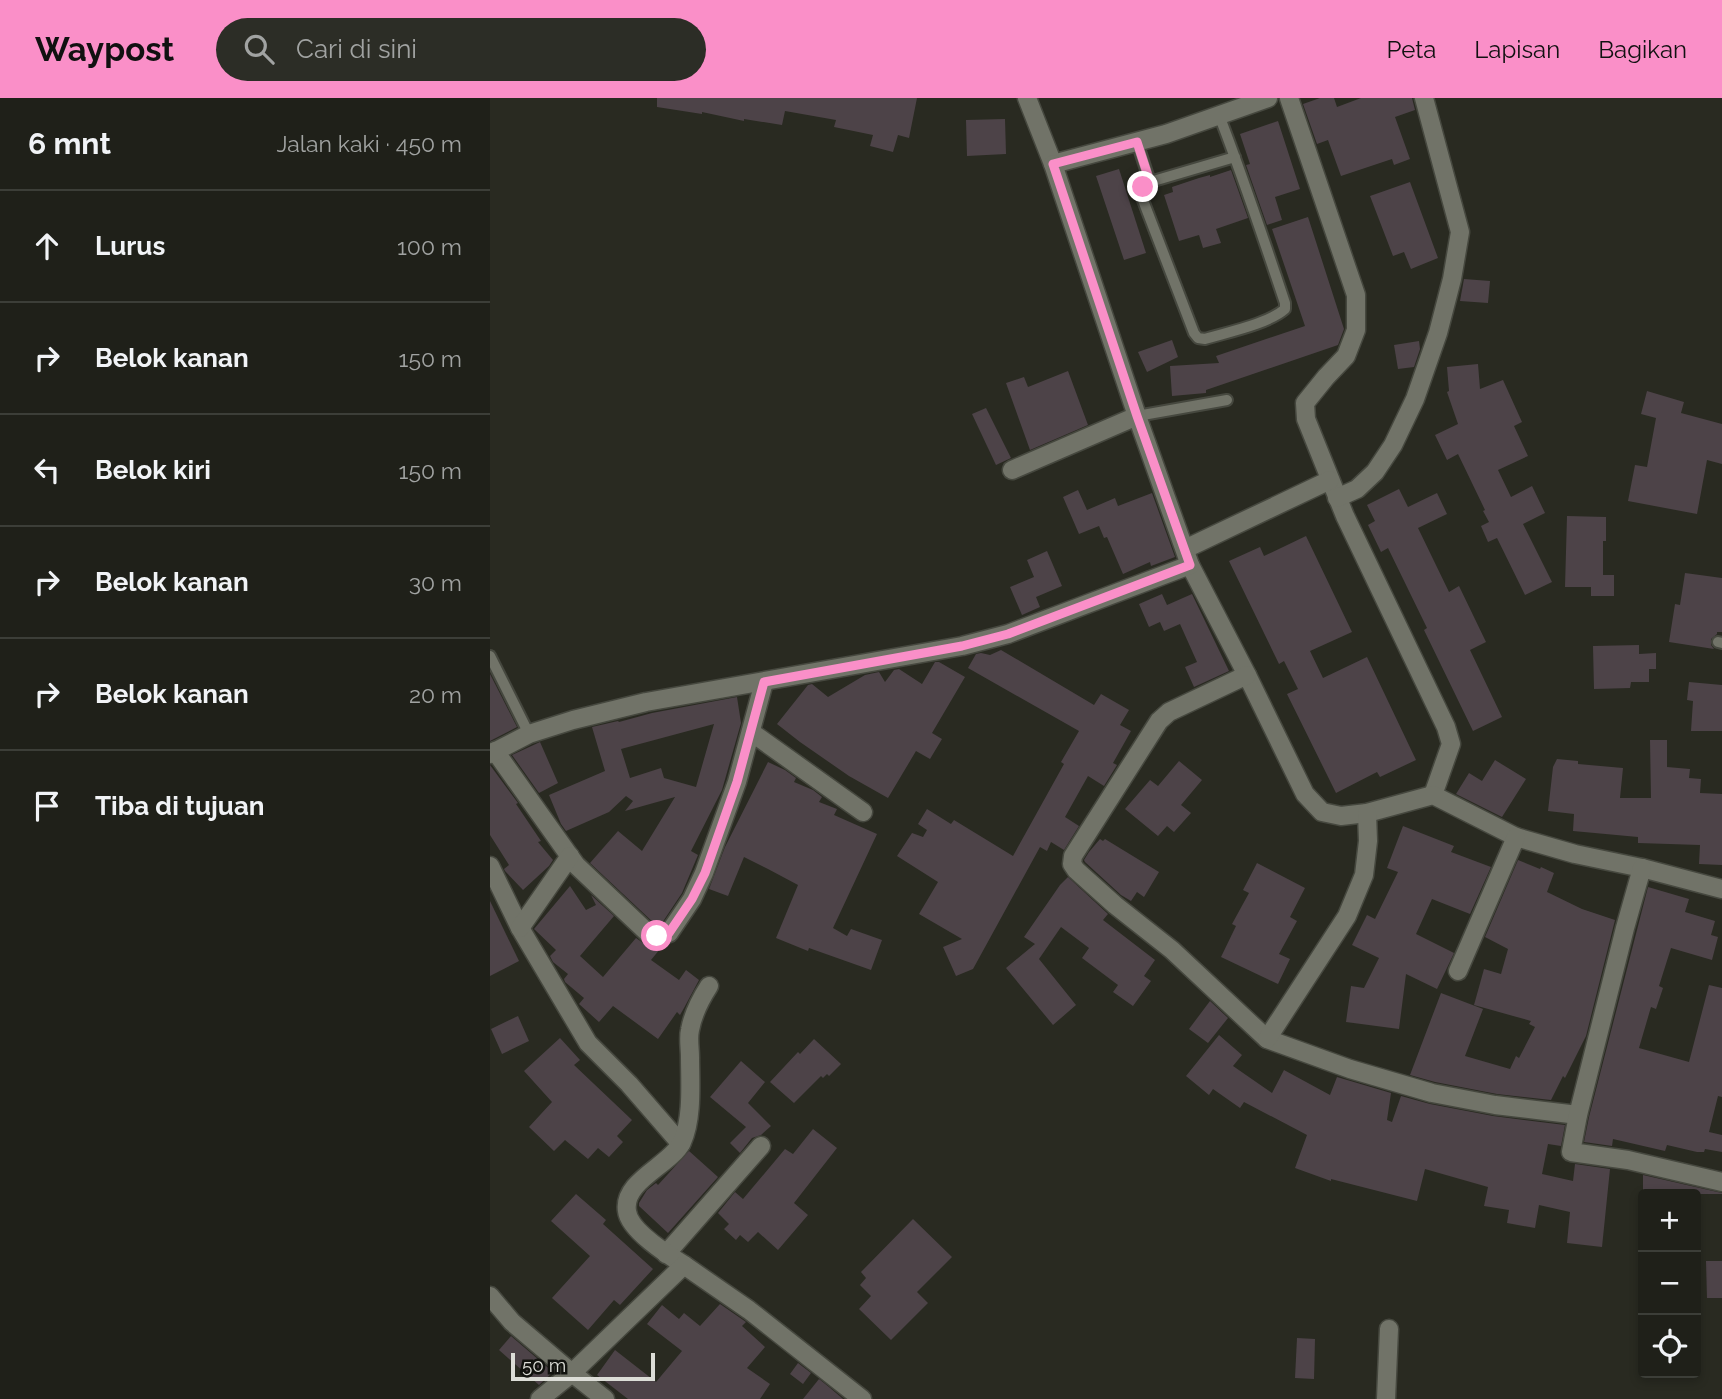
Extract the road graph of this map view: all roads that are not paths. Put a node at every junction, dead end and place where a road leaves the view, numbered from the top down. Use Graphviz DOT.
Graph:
graph roads {
  1 [pos="1027,98"];
  2 [pos="1268,98"];
  3 [pos="1289,98"];
  4 [pos="1424,98"];
  5 [pos="1216,106"];
  6 [pos="1137,142"];
  7 [pos="1235,157"];
  8 [pos="1053,164"];
  9 [pos="1150,182"];
  10 [pos="1227,400"];
  11 [pos="1137,416"];
  12 [pos="1012,470"];
  13 [pos="1330,480"];
  14 [pos="1337,498"];
  15 [pos="1188,557"];
  16 [pos="490,656"];
  17 [pos="1247,674"];
  18 [pos="764,682"];
  19 [pos="751,732"];
  20 [pos="530,734"];
  21 [pos="493,752"];
  22 [pos="1433,795"];
  23 [pos="863,812"];
  24 [pos="1367,813"];
  25 [pos="1516,837"];
  26 [pos="570,856"];
  27 [pos="490,866"];
  28 [pos="1642,868"];
  29 [pos="1722,890"];
  30 [pos="520,928"];
  31 [pos="1458,971"];
  32 [pos="709,986"];
  33 [pos="1267,1039"];
  34 [pos="1578,1115"];
  35 [pos="681,1144"];
  36 [pos="761,1146"];
  37 [pos="1722,1182"];
  38 [pos="666,1254"];
  39 [pos="684,1265"];
  40 [pos="490,1296"];
  41 [pos="1389,1329"];
  42 [pos="572,1373"];
  43 [pos="540,1399"];
  44 [pos="605,1399"];
  45 [pos="862,1399"];
  46 [pos="1386,1399"];
  1 -- 8 [label="street"];
  2 -- 5 [label="street"];
  3 -- 13 [label="street"];
  4 -- 14 [label="street"];
  5 -- 6 [label="street"];
  5 -- 7 [label="lane"];
  6 -- 8 [label="street"];
  6 -- 9 [label="lane"];
  7 -- 9 [label="lane"];
  7 -- 9 [label="lane"];
  8 -- 11 [label="street"];
  10 -- 11 [label="lane"];
  11 -- 12 [label="street"];
  11 -- 15 [label="street"];
  13 -- 14 [label="street"];
  13 -- 15 [label="street"];
  14 -- 22 [label="street"];
  15 -- 17 [label="street"];
  15 -- 18 [label="street"];
  16 -- 20 [label="lane"];
  17 -- 24 [label="street"];
  17 -- 33 [label="street"];
  18 -- 19 [label="street"];
  18 -- 20 [label="street"];
  19 -- 23 [label="street"];
  19 -- 26 [label="street"];
  20 -- 21 [label="street"];
  21 -- 26 [label="street"];
  22 -- 24 [label="street"];
  22 -- 25 [label="street"];
  24 -- 33 [label="street"];
  25 -- 28 [label="street"];
  25 -- 31 [label="street"];
  26 -- 30 [label="street"];
  27 -- 30 [label="street"];
  28 -- 29 [label="street"];
  28 -- 34 [label="street"];
  30 -- 35 [label="street"];
  32 -- 35 [label="street"];
  33 -- 34 [label="street"];
  34 -- 37 [label="street"];
  35 -- 38 [label="street"];
  36 -- 38 [label="street"];
  38 -- 39 [label="street"];
  39 -- 42 [label="street"];
  39 -- 45 [label="street"];
  40 -- 42 [label="street"];
  41 -- 46 [label="street"];
  42 -- 43 [label="street"];
  42 -- 44 [label="street"];
}
